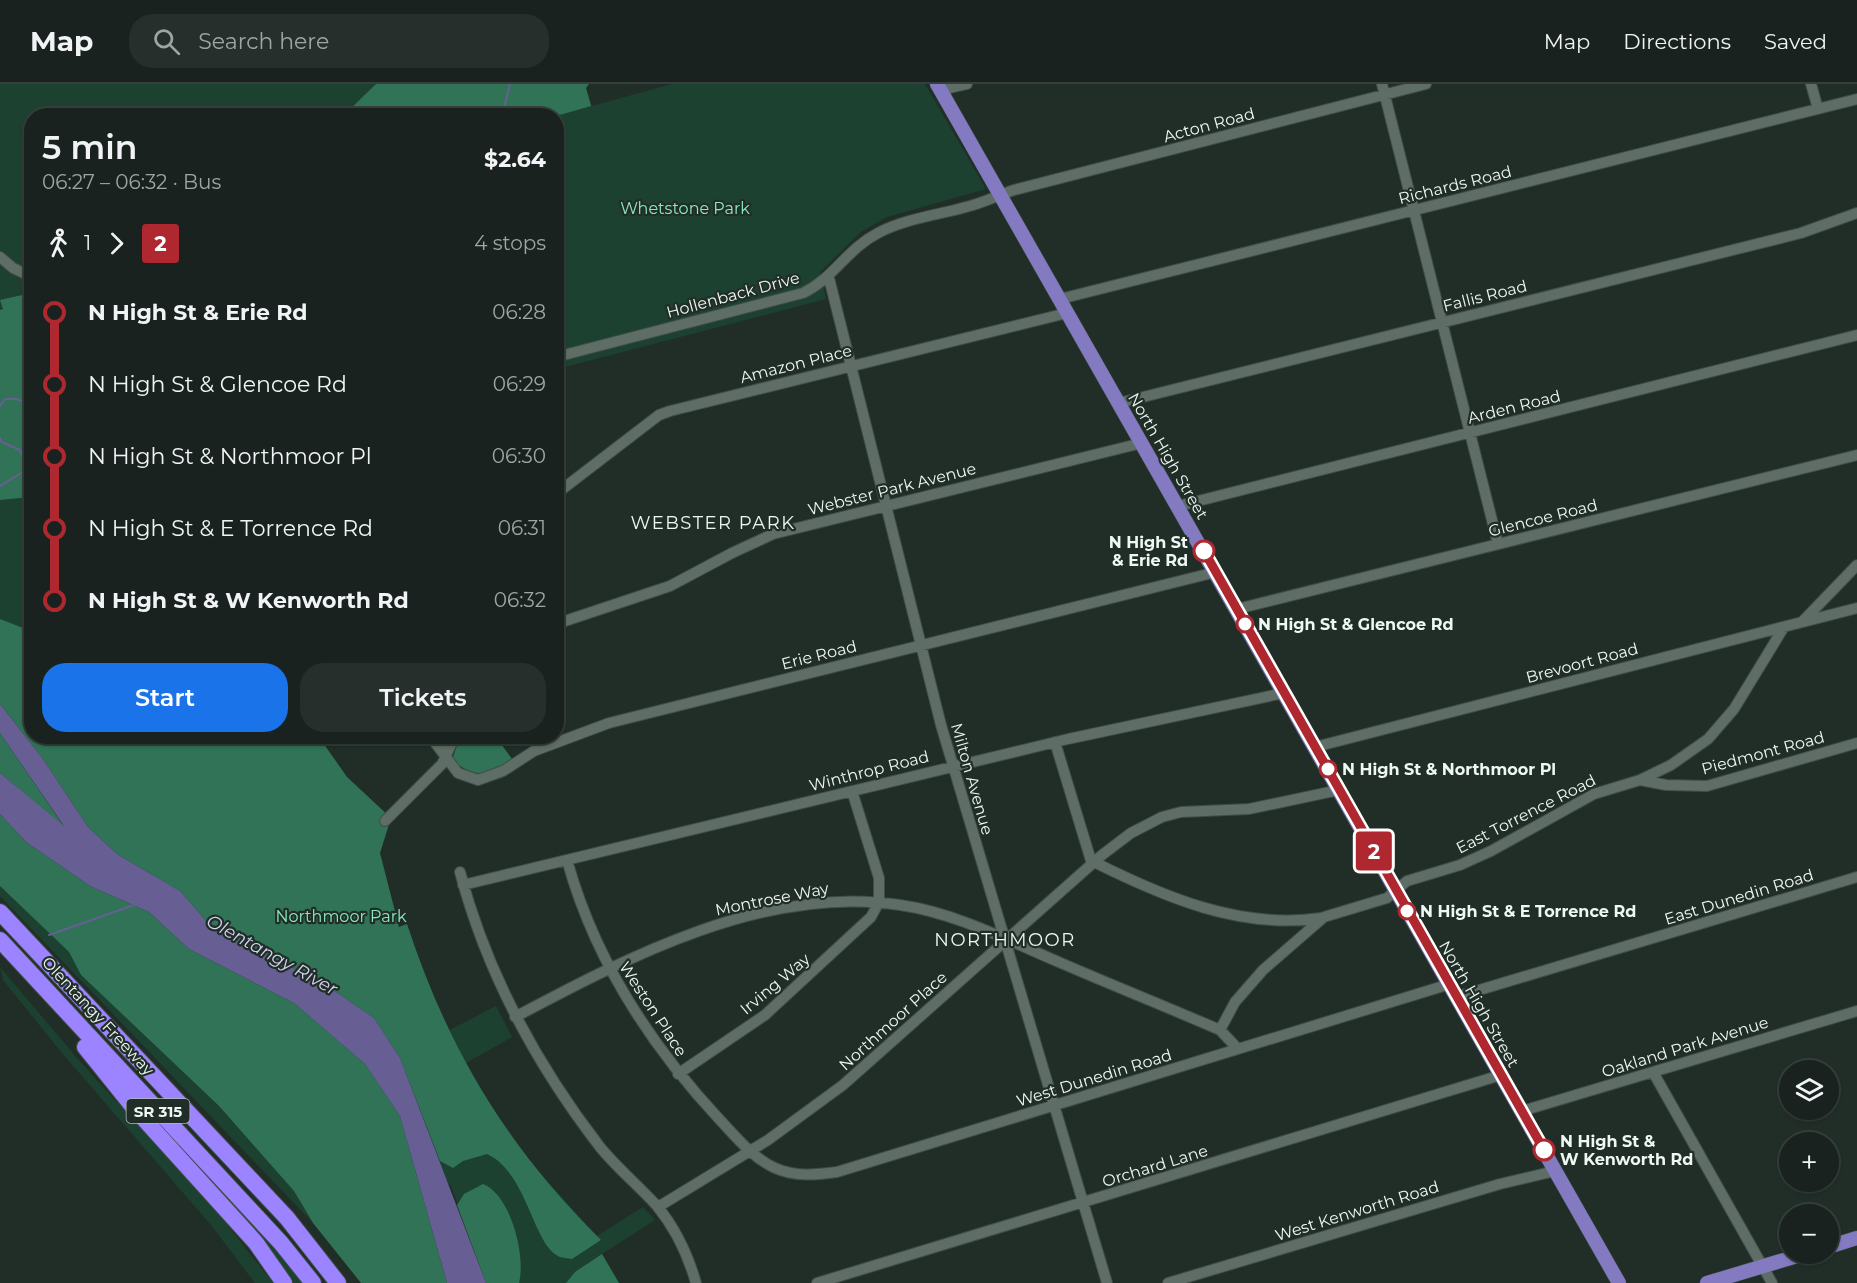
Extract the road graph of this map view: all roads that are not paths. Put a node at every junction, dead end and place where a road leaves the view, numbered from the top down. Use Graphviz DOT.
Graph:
graph roads {
  1 [pos="967,84"];
  2 [pos="1426,84"];
  3 [pos="1811,84"];
  4 [pos="938,87"];
  5 [pos="1384,90"];
  6 [pos="1857,99"];
  7 [pos="1818,109"];
  8 [pos="1000,195"];
  9 [pos="1413,211"];
  10 [pos="1857,213"];
  11 [pos="0,257"];
  12 [pos="24,273"];
  13 [pos="829,278"];
  14 [pos="1060,299"];
  15 [pos="1067,313"];
  16 [pos="1441,322"];
  17 [pos="1857,335"];
  18 [pos="564,355"];
  19 [pos="852,366"];
  20 [pos="1119,403"];
  21 [pos="1468,434"];
  22 [pos="1142,443"];
  23 [pos="1857,455"];
  24 [pos="564,488"];
  25 [pos="886,505"];
  26 [pos="1178,506"];
  27 [pos="1498,544"];
  28 [pos="1857,565"];
  29 [pos="1215,572"];
  30 [pos="1857,608"];
  31 [pos="1237,609"];
  32 [pos="564,621"];
  33 [pos="1803,621"];
  34 [pos="1784,627"];
  35 [pos="921,644"];
  36 [pos="1284,693"];
  37 [pos="564,740"];
  38 [pos="1055,742"];
  39 [pos="1857,743"];
  40 [pos="436,744"];
  41 [pos="452,744"];
  42 [pos="553,744"];
  43 [pos="1315,747"];
  44 [pos="446,758"];
  45 [pos="953,766"];
  46 [pos="1640,780"];
  47 [pos="1339,790"];
  48 [pos="852,791"];
  49 [pos="385,821"];
  50 [pos="567,860"];
  51 [pos="1093,863"];
  52 [pos="460,872"];
  53 [pos="1857,877"];
  54 [pos="463,885"];
  55 [pos="1396,891"];
  56 [pos="879,902"];
  57 [pos="0,912"];
  58 [pos="1324,917"];
  59 [pos="0,940"];
  60 [pos="1005,940"];
  61 [pos="608,968"];
  62 [pos="1453,991"];
  63 [pos="1857,1011"];
  64 [pos="515,1017"];
  65 [pos="1220,1030"];
  66 [pos="1238,1049"];
  67 [pos="1653,1072"];
  68 [pos="678,1074"];
  69 [pos="1501,1075"];
  70 [pos="1054,1106"];
  71 [pos="1522,1111"];
  72 [pos="750,1151"];
  73 [pos="1555,1171"];
  74 [pos="1084,1203"];
  75 [pos="658,1207"];
  76 [pos="1857,1238"];
  77 [pos="1839,1244"];
  78 [pos="1779,1261"];
  79 [pos="1763,1266"];
  80 [pos="328,1267"];
  81 [pos="284,1283"];
  82 [pos="313,1283"];
  83 [pos="338,1283"];
  84 [pos="349,1283"];
  85 [pos="696,1283"];
  86 [pos="817,1283"];
  87 [pos="1107,1283"];
  88 [pos="1168,1283"];
  89 [pos="1619,1283"];
  90 [pos="1707,1283"];
  91 [pos="1772,1283"];
  1 -- 4 [label="street"];
  2 -- 5 [label="street, Acton Road"];
  3 -- 7 [label="street"];
  4 -- 8 [label="main road, North High Street"];
  5 -- 8 [label="street, Acton Road"];
  5 -- 9 [label="street"];
  6 -- 7 [label="street, Richards Road"];
  7 -- 9 [label="street, Richards Road"];
  8 -- 13 [label="street, Hollenback Drive"];
  8 -- 14 [label="main road, North High Street"];
  9 -- 14 [label="street, Richards Road"];
  9 -- 16 [label="street"];
  10 -- 16 [label="street, Fallis Road"];
  11 -- 12 [label="street"];
  13 -- 18 [label="street, Hollenback Drive"];
  13 -- 19 [label="street, Milton Avenue"];
  14 -- 15 [label="main road, North High Street"];
  15 -- 19 [label="street, Amazon Place"];
  15 -- 20 [label="main road, North High Street"];
  16 -- 20 [label="street, Fallis Road"];
  16 -- 21 [label="street"];
  17 -- 21 [label="street, Arden Road"];
  19 -- 24 [label="street, Amazon Place"];
  19 -- 25 [label="street, Milton Avenue"];
  20 -- 22 [label="main road, North High Street"];
  21 -- 26 [label="street, Arden Road"];
  21 -- 27 [label="street"];
  22 -- 25 [label="street, Webster Park Avenue"];
  22 -- 26 [label="main road, North High Street"];
  23 -- 27 [label="street, Glencoe Road"];
  25 -- 32 [label="street, Webster Park Avenue"];
  25 -- 35 [label="street, Milton Avenue"];
  26 -- 29 [label="main road, North High Street"];
  27 -- 31 [label="street, Glencoe Road"];
  28 -- 33 [label="street"];
  29 -- 31 [label="main road, North High Street"];
  29 -- 35 [label="street, Erie Road"];
  30 -- 33 [label="street, Brevoort Road"];
  31 -- 36 [label="main road, North High Street"];
  33 -- 34 [label="street, Brevoort Road"];
  34 -- 43 [label="street, Brevoort Road"];
  34 -- 46 [label="street, East Torrence Road"];
  35 -- 37 [label="street, Erie Road"];
  35 -- 45 [label="street, Milton Avenue"];
  36 -- 38 [label="street, Winthrop Road"];
  36 -- 43 [label="main road, North High Street"];
  38 -- 45 [label="street, Winthrop Road"];
  38 -- 51 [label="street"];
  39 -- 46 [label="street, Piedmont Road"];
  40 -- 44 [label="street, Erie Road"];
  41 -- 44 [label="street"];
  42 -- 44 [label="street, Erie Road"];
  43 -- 47 [label="main road, North High Street"];
  44 -- 49 [label="street"];
  45 -- 48 [label="street, Winthrop Road"];
  45 -- 60 [label="street, Milton Avenue"];
  46 -- 55 [label="street, East Torrence Road"];
  47 -- 51 [label="street, Northmoor Place"];
  47 -- 55 [label="main road, North High Street"];
  48 -- 50 [label="street, Winthrop Road"];
  48 -- 56 [label="street"];
  50 -- 54 [label="street, Winthrop Road"];
  50 -- 61 [label="street, Weston Place"];
  51 -- 58 [label="street"];
  51 -- 60 [label="street, Northmoor Place"];
  52 -- 54 [label="street"];
  53 -- 62 [label="street, East Dunedin Road"];
  54 -- 64 [label="street"];
  55 -- 58 [label="street, East Torrence Road"];
  55 -- 62 [label="main road, North High Street"];
  56 -- 60 [label="street, Montrose Way"];
  56 -- 61 [label="street, Montrose Way"];
  56 -- 68 [label="street, Irving Way"];
  57 -- 80 [label="highway, Olentangy Freeway / SR 315"];
  58 -- 65 [label="street"];
  59 -- 81 [label="highway"];
  59 -- 82 [label="highway, Olentangy Freeway / SR 315"];
  60 -- 65 [label="street, Montrose Way"];
  60 -- 70 [label="street, Milton Avenue"];
  60 -- 72 [label="street, Northmoor Place"];
  61 -- 64 [label="street, Montrose Way"];
  61 -- 68 [label="street, Weston Place"];
  62 -- 66 [label="street, West Dunedin Road"];
  62 -- 69 [label="main road, North High Street"];
  63 -- 67 [label="street, Oakland Park Avenue"];
  64 -- 75 [label="street"];
  65 -- 66 [label="street, Montrose Way"];
  66 -- 70 [label="street, West Dunedin Road"];
  67 -- 71 [label="street, Oakland Park Avenue"];
  67 -- 79 [label="street"];
  68 -- 72 [label="street, Weston Place"];
  69 -- 71 [label="main road, North High Street"];
  69 -- 74 [label="street, Orchard Lane"];
  70 -- 72 [label="street, West Dunedin Road"];
  70 -- 74 [label="street, Milton Avenue"];
  71 -- 73 [label="main road, North High Street"];
  72 -- 75 [label="street, Northmoor Place"];
  73 -- 88 [label="street, West Kenworth Road"];
  73 -- 89 [label="main road, North High Street"];
  74 -- 86 [label="street, Orchard Lane"];
  74 -- 87 [label="street, Milton Avenue"];
  75 -- 85 [label="street"];
  76 -- 77 [label="main road"];
  78 -- 79 [label="main road"];
  79 -- 90 [label="main road"];
  79 -- 91 [label="street"];
  80 -- 83 [label="highway, Olentangy Freeway / SR 315"];
  80 -- 84 [label="highway"];
}
